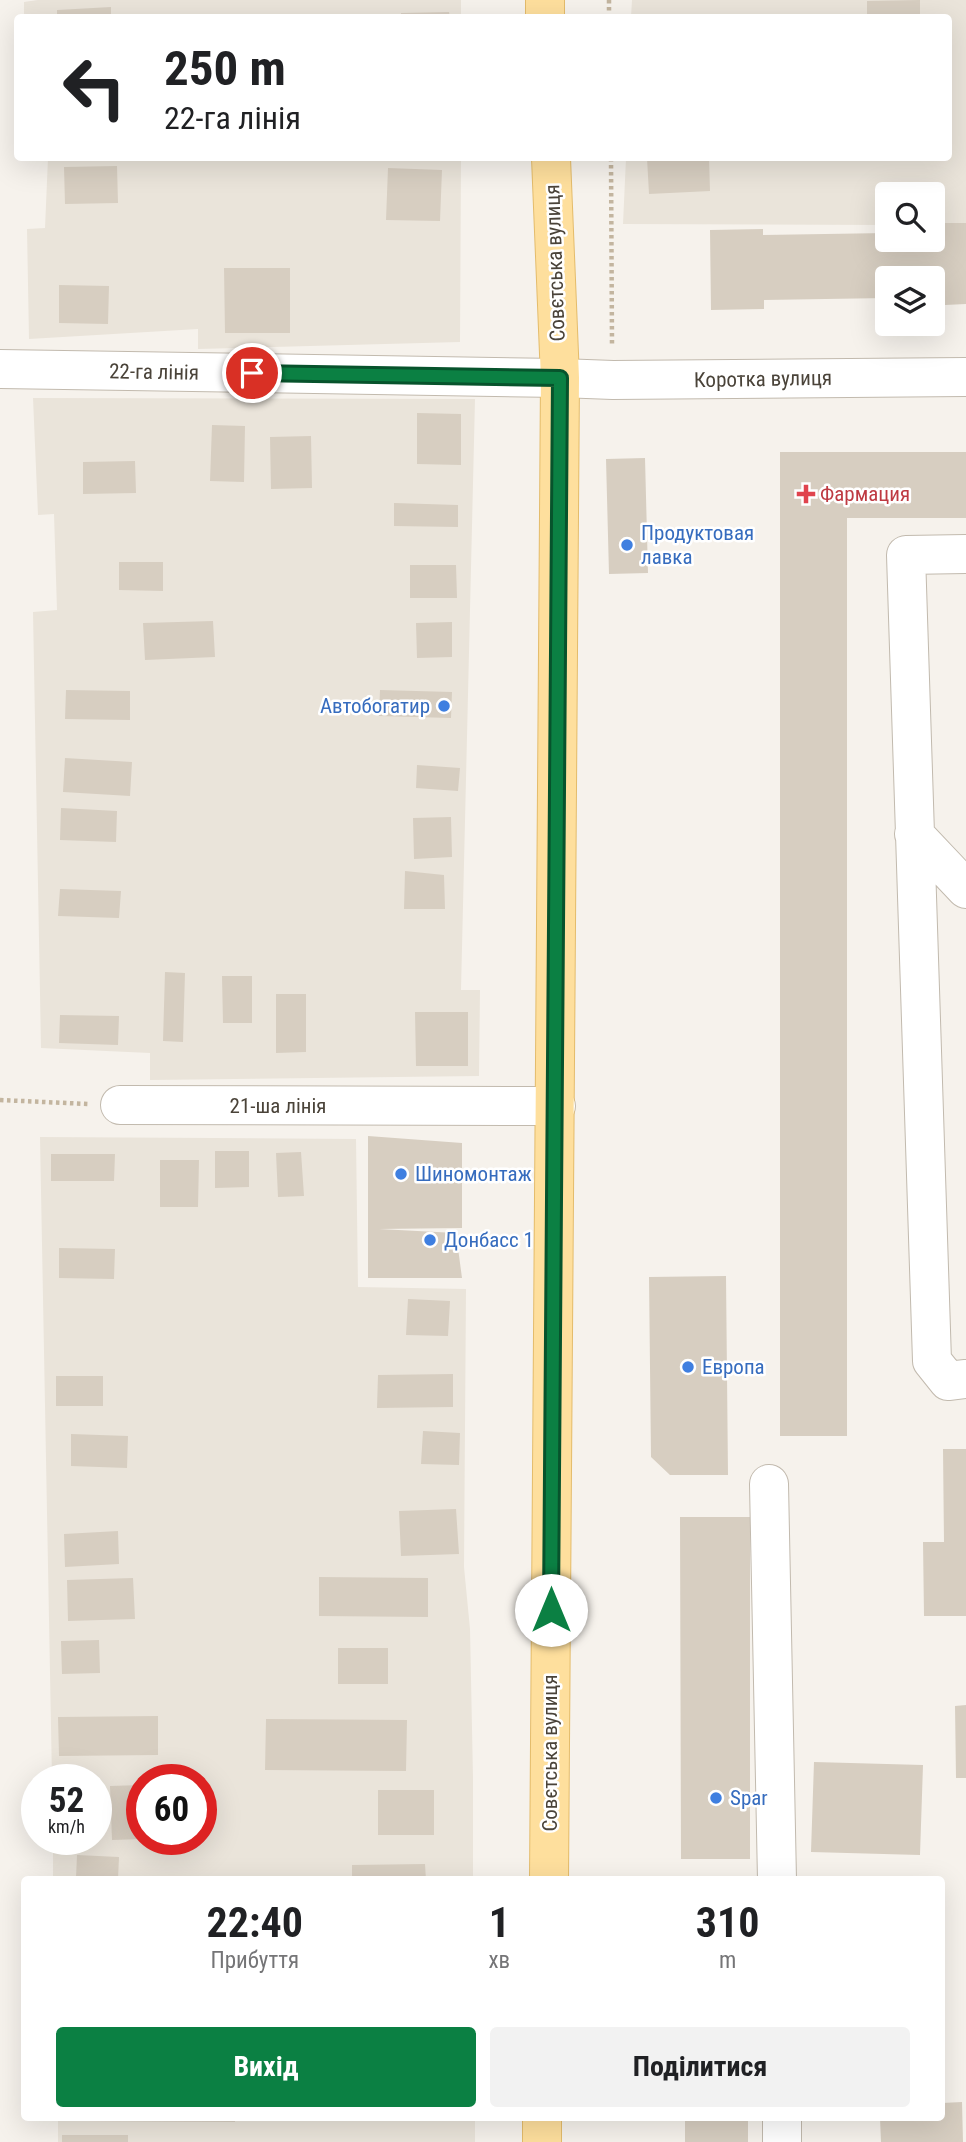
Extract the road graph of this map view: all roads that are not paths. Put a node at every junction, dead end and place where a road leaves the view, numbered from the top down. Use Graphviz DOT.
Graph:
graph roads {
  1 [pos="551,161"];
  2 [pos="0,369"];
  3 [pos="966,377"];
  4 [pos="560,378"];
  5 [pos="966,554"];
  6 [pos="914,834"];
  7 [pos="966,889"];
  8 [pos="120,1105"];
  9 [pos="556,1106"];
  10 [pos="966,1379"];
  11 [pos="769,1484"];
  12 [pos="549,1876"];
  13 [pos="777,1876"];
  14 [pos="542,2121"];
  15 [pos="782,2121"];
  16 [pos="541,2142"];
  17 [pos="782,2142"];
  1 -- 4 [label="main road, Совєтська вулиця"];
  2 -- 4 [label="street, 22-га лінія"];
  3 -- 4 [label="street, Коротка вулиця"];
  4 -- 9 [label="main road, Совєтська вулиця"];
  5 -- 6 [label="street"];
  6 -- 7 [label="street"];
  6 -- 10 [label="street"];
  8 -- 9 [label="street, 21-ша лінія"];
  9 -- 12 [label="main road, Совєтська вулиця"];
  11 -- 13 [label="street"];
  14 -- 16 [label="main road"];
  15 -- 17 [label="street"];
}
